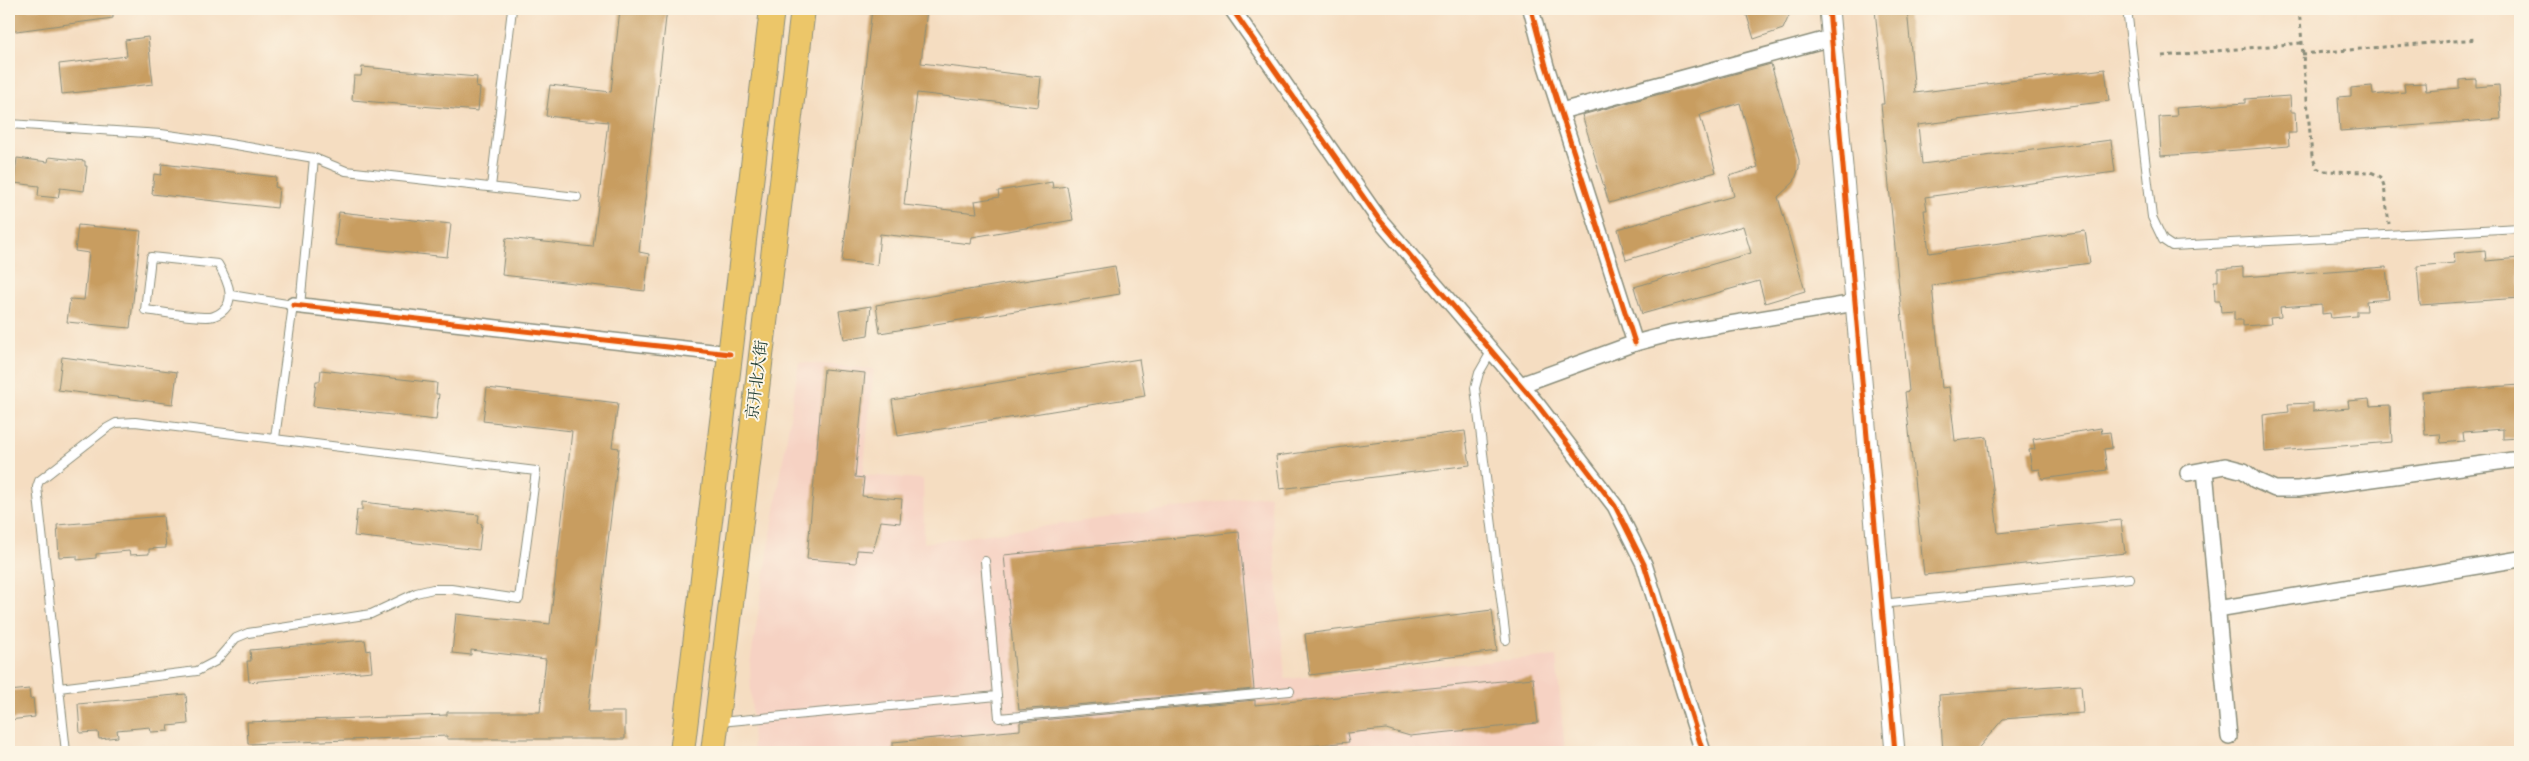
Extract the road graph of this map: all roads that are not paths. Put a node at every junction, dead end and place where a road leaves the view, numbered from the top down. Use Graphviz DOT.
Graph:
graph roads {
  1 [pos="512,9"];
  2 [pos="772,9"];
  3 [pos="803,9"];
  4 [pos="1232,9"];
  5 [pos="1531,9"];
  6 [pos="1829,9"];
  7 [pos="2127,9"];
  8 [pos="1831,38"];
  9 [pos="1561,111"];
  10 [pos="9,124"];
  11 [pos="314,158"];
  12 [pos="491,187"];
  13 [pos="577,198"];
  14 [pos="2520,228"];
  15 [pos="231,295"];
  16 [pos="1855,303"];
  17 [pos="296,306"];
  18 [pos="1634,343"];
  19 [pos="1491,352"];
  20 [pos="730,354"];
  21 [pos="1520,384"];
  22 [pos="275,438"];
  23 [pos="2520,459"];
  24 [pos="2205,470"];
  25 [pos="2188,473"];
  26 [pos="2520,559"];
  27 [pos="984,561"];
  28 [pos="2130,578"];
  29 [pos="1882,604"];
  30 [pos="2217,609"];
  31 [pos="1506,640"];
  32 [pos="59,688"];
  33 [pos="1290,691"];
  34 [pos="997,696"];
  35 [pos="716,722"];
  36 [pos="2229,736"];
  37 [pos="66,752"];
  38 [pos="682,752"];
  39 [pos="713,752"];
  40 [pos="1703,752"];
  41 [pos="1894,752"];
  1 -- 12 [label="lane"];
  2 -- 20 [label="main road, 京开北大街"];
  3 -- 35 [label="main road, 京开北大街"];
  4 -- 19 [label="street"];
  5 -- 9 [label="street"];
  6 -- 8 [label="street"];
  7 -- 14 [label="lane"];
  8 -- 9 [label="street"];
  8 -- 16 [label="street"];
  9 -- 18 [label="street"];
  10 -- 11 [label="lane"];
  11 -- 12 [label="lane"];
  11 -- 17 [label="lane"];
  12 -- 13 [label="lane"];
  15 -- 15 [label="lane"];
  15 -- 17 [label="lane"];
  16 -- 18 [label="street"];
  16 -- 29 [label="street"];
  17 -- 20 [label="street"];
  17 -- 22 [label="lane"];
  18 -- 21 [label="street"];
  19 -- 21 [label="street"];
  19 -- 31 [label="lane"];
  20 -- 38 [label="main road, 京开北大街"];
  21 -- 40 [label="street"];
  22 -- 32 [label="lane"];
  22 -- 32 [label="lane"];
  23 -- 24 [label="street"];
  24 -- 25 [label="street"];
  24 -- 30 [label="street"];
  26 -- 30 [label="street"];
  27 -- 34 [label="lane"];
  28 -- 29 [label="lane"];
  29 -- 41 [label="street"];
  30 -- 36 [label="street"];
  32 -- 37 [label="lane"];
  33 -- 34 [label="lane"];
  34 -- 35 [label="lane"];
  35 -- 39 [label="main road, 京开北大街"];
}
